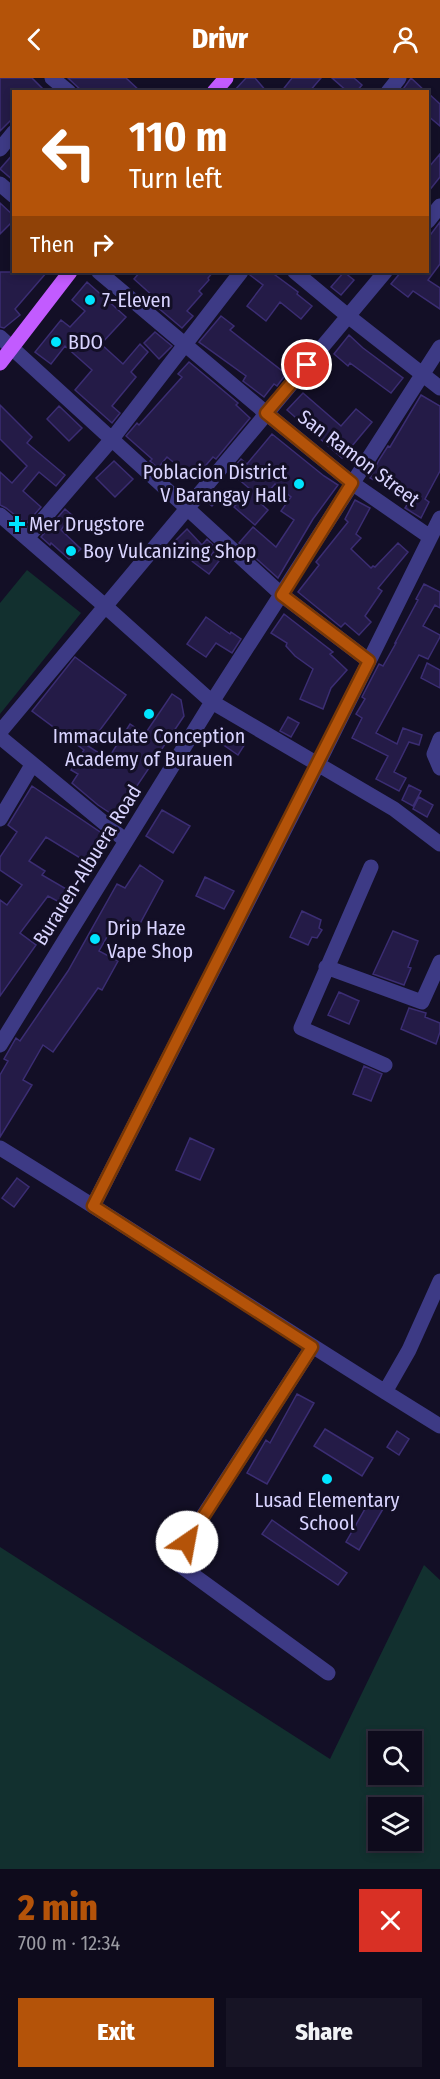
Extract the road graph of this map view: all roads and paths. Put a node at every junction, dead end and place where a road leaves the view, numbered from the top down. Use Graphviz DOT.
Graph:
graph roads {
  1 [pos="226,78"];
  2 [pos="399,78"];
  3 [pos="216,90"];
  4 [pos="390,90"];
  5 [pos="12,134"];
  6 [pos="0,149"];
  7 [pos="0,184"];
  8 [pos="12,194"];
  9 [pos="440,207"];
  10 [pos="429,220"];
  11 [pos="69,273"];
  12 [pos="100,273"];
  13 [pos="240,273"];
  14 [pos="296,273"];
  15 [pos="384,273"];
  16 [pos="348,316"];
  17 [pos="0,337"];
  18 [pos="184,344"];
  19 [pos="440,347"];
  20 [pos="12,348"];
  21 [pos="0,363"];
  22 [pos="423,376"];
  23 [pos="440,388"];
  24 [pos="266,413"];
  25 [pos="112,439"];
  26 [pos="352,483"];
  27 [pos="186,508"];
  28 [pos="0,515"];
  29 [pos="440,518"];
  30 [pos="430,537"];
  31 [pos="27,538"];
  32 [pos="282,595"];
  33 [pos="105,606"];
  34 [pos="369,661"];
  35 [pos="212,702"];
  36 [pos="0,732"];
  37 [pos="0,737"];
  38 [pos="440,739"];
  39 [pos="318,764"];
  40 [pos="32,765"];
  41 [pos="440,768"];
  42 [pos="0,819"];
  43 [pos="126,841"];
  44 [pos="440,844"];
  45 [pos="371,867"];
  46 [pos="440,962"];
  47 [pos="326,967"];
  48 [pos="0,1045"];
  49 [pos="385,1065"];
  50 [pos="0,1148"];
  51 [pos="93,1206"];
  52 [pos="440,1281"];
  53 [pos="312,1347"];
  54 [pos="386,1392"];
  55 [pos="440,1426"];
  56 [pos="328,1673"];
  1 -- 3 [label="main road"];
  2 -- 4 [label="street"];
  5 -- 6 [label="street"];
  7 -- 8 [label="street"];
  9 -- 10 [label="street"];
  11 -- 20 [label="main road"];
  12 -- 18 [label="street, San Ramon Street"];
  13 -- 18 [label="street"];
  14 -- 16 [label="street"];
  15 -- 16 [label="street"];
  16 -- 22 [label="street"];
  16 -- 24 [label="street"];
  17 -- 20 [label="street"];
  18 -- 24 [label="street, San Ramon Street"];
  18 -- 25 [label="street"];
  19 -- 22 [label="street, Burauen-Albuera Road"];
  20 -- 21 [label="main road"];
  20 -- 25 [label="street"];
  22 -- 23 [label="street"];
  22 -- 26 [label="street, Burauen-Albuera Road"];
  24 -- 26 [label="street, San Ramon Street"];
  24 -- 27 [label="street"];
  25 -- 27 [label="street"];
  25 -- 31 [label="street"];
  26 -- 30 [label="street, San Ramon Street"];
  26 -- 32 [label="street, Burauen-Albuera Road"];
  27 -- 32 [label="street"];
  27 -- 33 [label="street"];
  28 -- 31 [label="street"];
  29 -- 30 [label="street"];
  30 -- 34 [label="street"];
  31 -- 33 [label="street"];
  32 -- 34 [label="street"];
  32 -- 35 [label="street, Burauen-Albuera Road"];
  33 -- 35 [label="street"];
  33 -- 36 [label="street"];
  34 -- 39 [label="street"];
  35 -- 39 [label="street"];
  35 -- 43 [label="street, Burauen-Albuera Road"];
  37 -- 40 [label="street"];
  38 -- 41 [label="street"];
  39 -- 44 [label="street"];
  39 -- 51 [label="street"];
  40 -- 42 [label="street"];
  40 -- 43 [label="street"];
  43 -- 48 [label="street, Burauen-Albuera Road"];
  45 -- 47 [label="street"];
  46 -- 47 [label="street"];
  47 -- 49 [label="street"];
  50 -- 51 [label="street"];
  51 -- 53 [label="street"];
  52 -- 54 [label="street"];
  53 -- 54 [label="street"];
  53 -- 56 [label="street"];
  54 -- 55 [label="street"];
}
